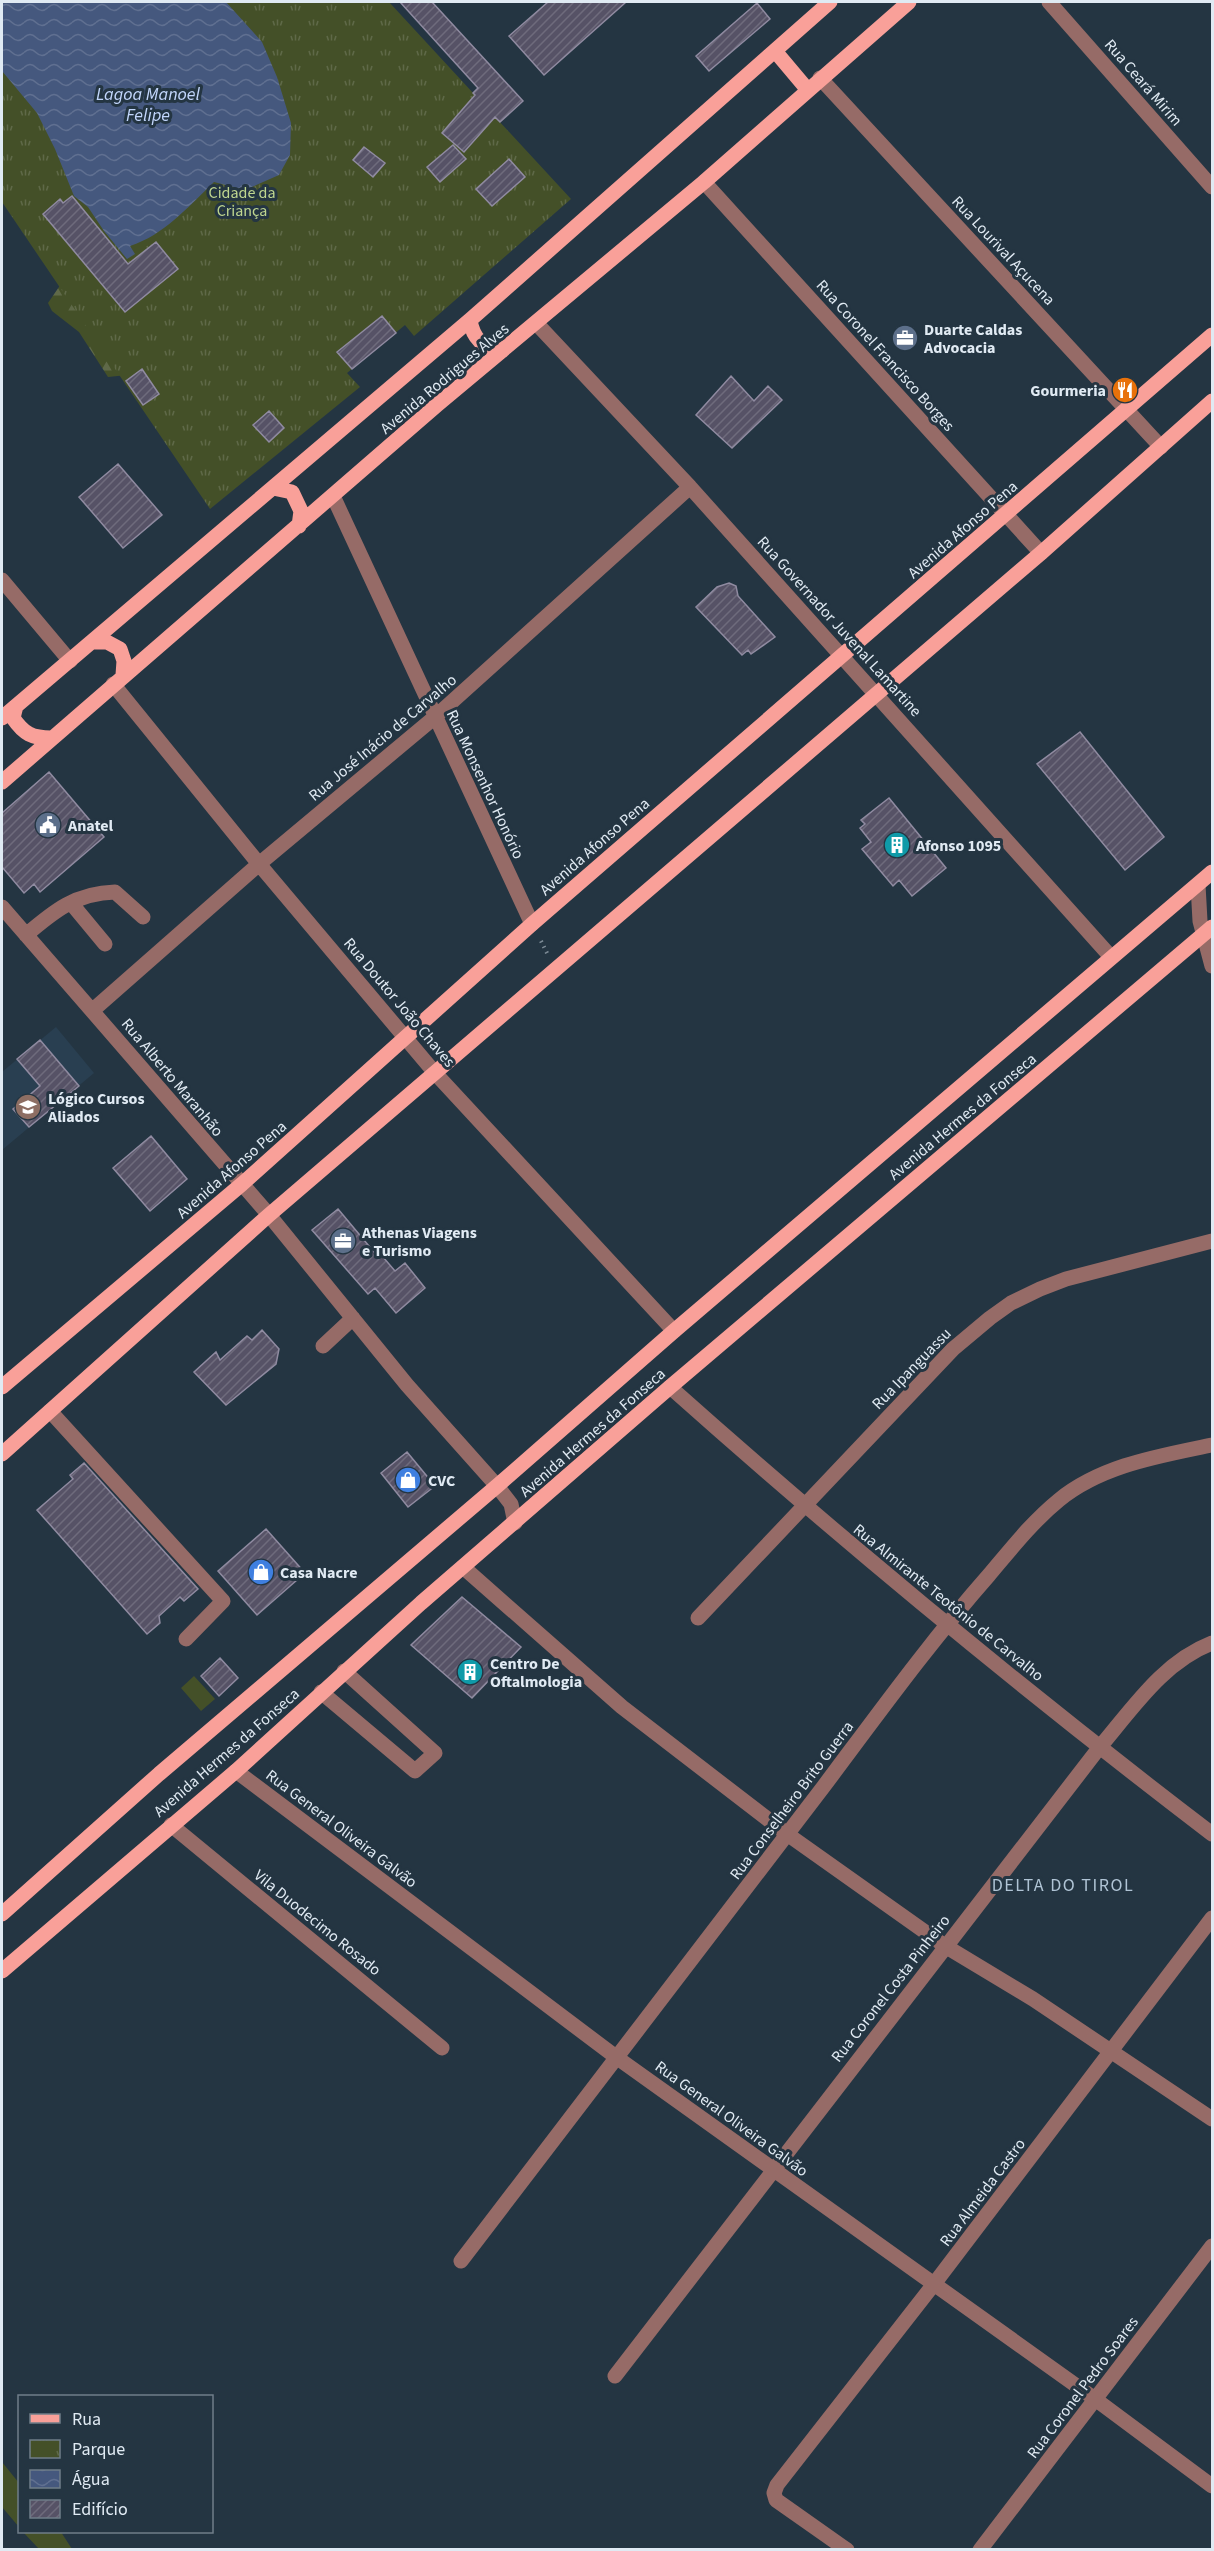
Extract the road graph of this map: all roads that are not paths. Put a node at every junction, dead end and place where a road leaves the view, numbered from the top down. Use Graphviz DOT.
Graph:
graph roads {
  1 [pos="830,2"];
  2 [pos="909,2"];
  3 [pos="1049,2"];
  4 [pos="774,51"];
  5 [pos="820,78"];
  6 [pos="807,89"];
  7 [pos="704,182"];
  8 [pos="1212,187"];
  9 [pos="470,320"];
  10 [pos="537,324"];
  11 [pos="1212,335"];
  12 [pos="502,351"];
  13 [pos="1212,401"];
  14 [pos="1126,409"];
  15 [pos="1161,447"];
  16 [pos="690,487"];
  17 [pos="273,488"];
  18 [pos="333,496"];
  19 [pos="1006,515"];
  20 [pos="299,526"];
  21 [pos="1041,553"];
  22 [pos="2,580"];
  23 [pos="93,642"];
  24 [pos="843,656"];
  25 [pos="70,662"];
  26 [pos="118,680"];
  27 [pos="877,694"];
  28 [pos="16,706"];
  29 [pos="435,717"];
  30 [pos="2,718"];
  31 [pos="51,738"];
  32 [pos="2,782"];
  33 [pos="259,864"];
  34 [pos="1212,872"];
  35 [pos="1198,885"];
  36 [pos="71,903"];
  37 [pos="2,907"];
  38 [pos="143,917"];
  39 [pos="532,924"];
  40 [pos="1208,931"];
  41 [pos="26,935"];
  42 [pos="105,944"];
  43 [pos="1111,957"];
  44 [pos="1212,966"];
  45 [pos="93,1010"];
  46 [pos="406,1037"];
  47 [pos="435,1073"];
  48 [pos="242,1184"];
  49 [pos="269,1215"];
  50 [pos="1212,1241"];
  51 [pos="353,1318"];
  52 [pos="674,1331"];
  53 [pos="323,1346"];
  54 [pos="2,1388"];
  55 [pos="670,1388"];
  56 [pos="50,1411"];
  57 [pos="1212,1445"];
  58 [pos="2,1454"];
  59 [pos="497,1486"];
  60 [pos="803,1506"];
  61 [pos="515,1523"];
  62 [pos="463,1567"];
  63 [pos="698,1618"];
  64 [pos="946,1624"];
  65 [pos="186,1639"];
  66 [pos="1212,1643"];
  67 [pos="344,1671"];
  68 [pos="321,1692"];
  69 [pos="1099,1748"];
  70 [pos="236,1771"];
  71 [pos="171,1825"];
  72 [pos="787,1834"];
  73 [pos="1212,1834"];
  74 [pos="2,1914"];
  75 [pos="1212,1918"];
  76 [pos="945,1946"];
  77 [pos="2,1971"];
  78 [pos="442,2048"];
  79 [pos="1112,2051"];
  80 [pos="616,2057"];
  81 [pos="1212,2119"];
  82 [pos="773,2170"];
  83 [pos="1212,2246"];
  84 [pos="461,2261"];
  85 [pos="934,2284"];
  86 [pos="615,2376"];
  87 [pos="1095,2399"];
  88 [pos="1212,2486"];
  89 [pos="847,2550"];
  90 [pos="980,2550"];
  1 -- 4 [label="main road, Avenida Rodrigues Alves"];
  2 -- 5 [label="main road, Avenida Rodrigues Alves"];
  3 -- 8 [label="street, Rua Ceará Mirim"];
  4 -- 6 [label="main road"];
  4 -- 9 [label="main road, Avenida Rodrigues Alves"];
  5 -- 6 [label="main road, Avenida Rodrigues Alves"];
  5 -- 14 [label="street, Rua Lourival Açucena"];
  6 -- 7 [label="main road, Avenida Rodrigues Alves"];
  7 -- 10 [label="main road, Avenida Rodrigues Alves"];
  7 -- 19 [label="street, Rua Coronel Francisco Borges"];
  9 -- 12 [label="main road"];
  9 -- 17 [label="main road, Avenida Rodrigues Alves"];
  10 -- 12 [label="main road, Avenida Rodrigues Alves"];
  10 -- 16 [label="street, Rua Governador Juvenal Lamartine"];
  11 -- 14 [label="main road, Avenida Afonso Pena"];
  12 -- 18 [label="main road, Avenida Rodrigues Alves"];
  13 -- 15 [label="main road"];
  14 -- 15 [label="street, Rua Lourival Açucena"];
  14 -- 19 [label="main road, Avenida Afonso Pena"];
  15 -- 21 [label="main road"];
  16 -- 24 [label="street, Rua Governador Juvenal Lamartine"];
  16 -- 29 [label="street, Rua José Inácio de Carvalho"];
  17 -- 20 [label="main road"];
  17 -- 23 [label="main road, Avenida Rodrigues Alves"];
  18 -- 20 [label="main road, Avenida Rodrigues Alves"];
  18 -- 29 [label="street, Rua Monsenhor Honório"];
  19 -- 21 [label="street, Rua Coronel Francisco Borges"];
  19 -- 24 [label="main road, Avenida Afonso Pena"];
  20 -- 26 [label="main road, Avenida Rodrigues Alves"];
  21 -- 27 [label="main road"];
  22 -- 25 [label="street"];
  23 -- 25 [label="main road, Avenida Rodrigues Alves"];
  23 -- 26 [label="main road"];
  24 -- 27 [label="street, Rua Governador Juvenal Lamartine"];
  24 -- 39 [label="main road, Avenida Afonso Pena"];
  25 -- 28 [label="main road, Avenida Rodrigues Alves"];
  26 -- 31 [label="main road, Avenida Rodrigues Alves"];
  26 -- 33 [label="street, Rua Doutor João Chaves"];
  27 -- 43 [label="street, Rua Governador Juvenal Lamartine"];
  27 -- 47 [label="main road"];
  28 -- 30 [label="main road, Avenida Rodrigues Alves"];
  28 -- 31 [label="main road"];
  29 -- 33 [label="street, Rua José Inácio de Carvalho"];
  29 -- 39 [label="street, Rua Monsenhor Honório"];
  31 -- 32 [label="main road, Avenida Rodrigues Alves"];
  33 -- 45 [label="street, Rua José Inácio de Carvalho"];
  33 -- 46 [label="street, Rua Doutor João Chaves"];
  34 -- 35 [label="main road, Avenida Hermes da Fonseca"];
  35 -- 40 [label="street"];
  35 -- 43 [label="main road, Avenida Hermes da Fonseca"];
  36 -- 38 [label="street"];
  36 -- 41 [label="street"];
  36 -- 42 [label="street"];
  37 -- 41 [label="street, Rua Alberto Maranhão"];
  39 -- 46 [label="main road, Avenida Afonso Pena"];
  40 -- 44 [label="street"];
  40 -- 55 [label="main road, Avenida Hermes da Fonseca"];
  41 -- 45 [label="street, Rua Alberto Maranhão"];
  43 -- 52 [label="main road, Avenida Hermes da Fonseca"];
  45 -- 48 [label="street, Rua Alberto Maranhão"];
  46 -- 47 [label="street, Rua Doutor João Chaves"];
  46 -- 48 [label="main road, Avenida Afonso Pena"];
  47 -- 49 [label="main road"];
  47 -- 52 [label="street, Rua Doutor João Chaves"];
  48 -- 49 [label="street, Rua Alberto Maranhão"];
  48 -- 54 [label="main road, Avenida Afonso Pena"];
  49 -- 51 [label="street, Rua Alberto Maranhão"];
  49 -- 56 [label="main road"];
  50 -- 60 [label="street, Rua Ipanguassu"];
  51 -- 53 [label="street"];
  51 -- 59 [label="street, Rua Alberto Maranhão"];
  52 -- 59 [label="main road, Avenida Hermes da Fonseca"];
  55 -- 60 [label="street, Rua Almirante Teotônio de Carvalho"];
  55 -- 61 [label="main road, Avenida Hermes da Fonseca"];
  56 -- 58 [label="main road"];
  56 -- 65 [label="street"];
  57 -- 64 [label="street, Rua Conselheiro Brito Guerra"];
  59 -- 61 [label="street, Rua Alberto Maranhão"];
  59 -- 74 [label="main road, Avenida Hermes da Fonseca"];
  60 -- 63 [label="street, Rua Ipanguassu"];
  60 -- 64 [label="street, Rua Almirante Teotônio de Carvalho"];
  61 -- 62 [label="main road, Avenida Hermes da Fonseca"];
  62 -- 67 [label="main road, Avenida Hermes da Fonseca"];
  62 -- 72 [label="street"];
  64 -- 69 [label="street, Rua Almirante Teotônio de Carvalho"];
  64 -- 72 [label="street, Rua Conselheiro Brito Guerra"];
  66 -- 69 [label="street, Rua Coronel Costa Pinheiro"];
  67 -- 68 [label="main road, Avenida Hermes da Fonseca"];
  67 -- 68 [label="street"];
  68 -- 70 [label="main road, Avenida Hermes da Fonseca"];
  69 -- 73 [label="street, Rua Almirante Teotônio de Carvalho"];
  69 -- 76 [label="street, Rua Coronel Costa Pinheiro"];
  70 -- 71 [label="main road, Avenida Hermes da Fonseca"];
  70 -- 80 [label="street, Rua General Oliveira Galvão"];
  71 -- 77 [label="main road, Avenida Hermes da Fonseca"];
  71 -- 78 [label="street, Vila Duodecimo Rosado"];
  72 -- 76 [label="street"];
  72 -- 80 [label="street, Rua Conselheiro Brito Guerra"];
  75 -- 79 [label="street, Rua Almeida Castro"];
  76 -- 79 [label="street"];
  76 -- 82 [label="street, Rua Coronel Costa Pinheiro"];
  79 -- 81 [label="street"];
  79 -- 85 [label="street, Rua Almeida Castro"];
  80 -- 82 [label="street, Rua General Oliveira Galvão"];
  80 -- 84 [label="street, Rua Conselheiro Brito Guerra"];
  82 -- 85 [label="street, Rua General Oliveira Galvão"];
  82 -- 86 [label="street, Rua Coronel Costa Pinheiro"];
  83 -- 87 [label="street, Rua Coronel Pedro Soares"];
  85 -- 87 [label="street, Rua General Oliveira Galvão"];
  85 -- 89 [label="street, Rua Almeida Castro"];
  87 -- 88 [label="street, Rua General Oliveira Galvão"];
  87 -- 90 [label="street, Rua Coronel Pedro Soares"];
}
